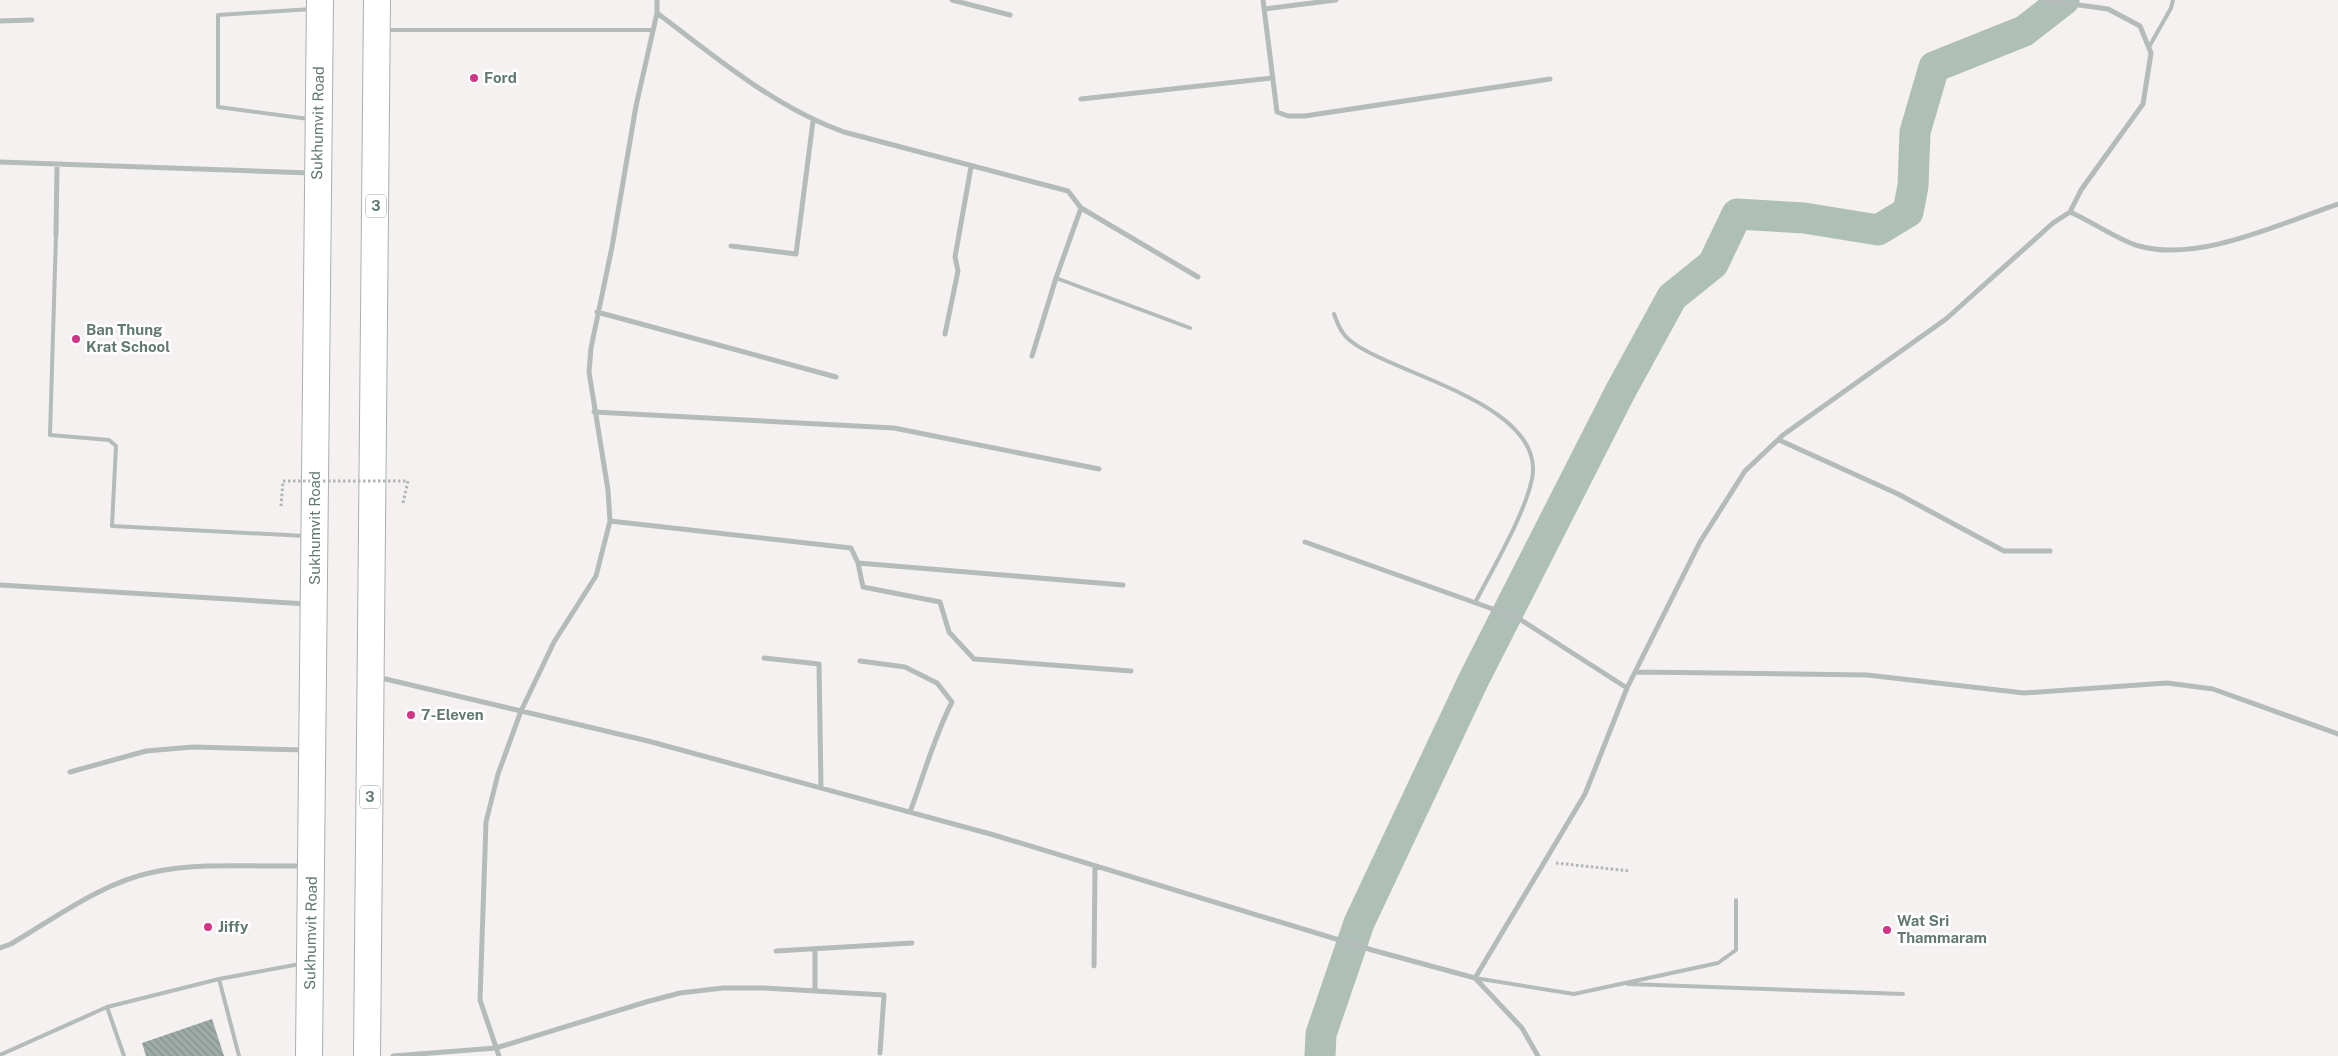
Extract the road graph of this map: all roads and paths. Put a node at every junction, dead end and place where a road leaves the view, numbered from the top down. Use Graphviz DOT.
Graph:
graph roads {
  1 [pos="377,0"];
  2 [pos="657,0"];
  3 [pos="952,0"];
  4 [pos="1263,0"];
  5 [pos="1336,0"];
  6 [pos="2043,0"];
  7 [pos="2173,0"];
  8 [pos="320,4"];
  9 [pos="1264,9"];
  10 [pos="656,13"];
  11 [pos="1010,15"];
  12 [pos="32,20"];
  13 [pos="0,21"];
  14 [pos="377,30"];
  15 [pos="652,30"];
  16 [pos="2148,47"];
  17 [pos="1273,78"];
  18 [pos="1550,79"];
  19 [pos="1081,99"];
  20 [pos="318,120"];
  21 [pos="812,121"];
  22 [pos="0,162"];
  23 [pos="57,165"];
  24 [pos="971,166"];
  25 [pos="318,173"];
  26 [pos="2338,204"];
  27 [pos="1081,208"];
  28 [pos="2070,212"];
  29 [pos="56,235"];
  30 [pos="731,246"];
  31 [pos="1198,277"];
  32 [pos="1056,278"];
  33 [pos="597,312"];
  34 [pos="1334,314"];
  35 [pos="1190,328"];
  36 [pos="945,334"];
  37 [pos="1032,356"];
  38 [pos="836,377"];
  39 [pos="594,412"];
  40 [pos="1778,440"];
  41 [pos="1099,468"];
  42 [pos="403,503"];
  43 [pos="281,506"];
  44 [pos="610,521"];
  45 [pos="315,536"];
  46 [pos="1306,542"];
  47 [pos="2050,551"];
  48 [pos="858,563"];
  49 [pos="0,585"];
  50 [pos="1123,585"];
  51 [pos="1476,603"];
  52 [pos="315,604"];
  53 [pos="764,658"];
  54 [pos="860,661"];
  55 [pos="1131,672"];
  56 [pos="1636,672"];
  57 [pos="372,676"];
  58 [pos="1627,688"];
  59 [pos="521,711"];
  60 [pos="2338,734"];
  61 [pos="313,750"];
  62 [pos="70,772"];
  63 [pos="821,788"];
  64 [pos="910,812"];
  65 [pos="1545,862"];
  66 [pos="312,866"];
  67 [pos="1095,866"];
  68 [pos="1630,871"];
  69 [pos="1736,900"];
  70 [pos="912,943"];
  71 [pos="0,948"];
  72 [pos="815,949"];
  73 [pos="776,951"];
  74 [pos="311,963"];
  75 [pos="1094,966"];
  76 [pos="219,978"];
  77 [pos="1475,978"];
  78 [pos="1622,984"];
  79 [pos="815,991"];
  80 [pos="1903,994"];
  81 [pos="107,1006"];
  82 [pos="496,1048"];
  83 [pos="880,1053"];
  84 [pos="0,1055"];
  85 [pos="124,1056"];
  86 [pos="239,1056"];
  87 [pos="309,1056"];
  88 [pos="367,1056"];
  89 [pos="393,1056"];
  90 [pos="500,1056"];
  91 [pos="1538,1056"];
  1 -- 14 [label="highway, 3"];
  2 -- 10 [label="street"];
  3 -- 11 [label="street"];
  4 -- 9 [label="street"];
  5 -- 9 [label="street"];
  6 -- 16 [label="street"];
  7 -- 16 [label="lane"];
  8 -- 20 [label="highway, Sukhumvit Road"];
  8 -- 20 [label="lane"];
  9 -- 17 [label="street"];
  10 -- 15 [label="street"];
  10 -- 21 [label="street"];
  12 -- 13 [label="street"];
  14 -- 15 [label="lane"];
  14 -- 57 [label="highway, 3"];
  15 -- 33 [label="street"];
  16 -- 28 [label="street"];
  17 -- 18 [label="street"];
  17 -- 19 [label="street"];
  20 -- 25 [label="highway, Sukhumvit Road"];
  21 -- 24 [label="street"];
  21 -- 30 [label="street"];
  22 -- 23 [label="street"];
  23 -- 25 [label="street"];
  23 -- 29 [label="street"];
  24 -- 27 [label="street"];
  24 -- 36 [label="street"];
  25 -- 45 [label="highway, Sukhumvit Road"];
  26 -- 28 [label="street"];
  27 -- 31 [label="street"];
  27 -- 32 [label="street"];
  28 -- 40 [label="street"];
  29 -- 45 [label="lane"];
  32 -- 35 [label="lane"];
  32 -- 37 [label="street"];
  33 -- 38 [label="street"];
  33 -- 39 [label="street"];
  34 -- 51 [label="lane"];
  39 -- 41 [label="street"];
  39 -- 44 [label="street"];
  40 -- 47 [label="street"];
  40 -- 56 [label="street"];
  42 -- 43 [label="path, bridge"];
  44 -- 48 [label="street"];
  44 -- 59 [label="street"];
  45 -- 52 [label="highway, Sukhumvit Road"];
  46 -- 51 [label="street"];
  48 -- 50 [label="street"];
  48 -- 55 [label="street"];
  49 -- 52 [label="street"];
  51 -- 58 [label="street"];
  52 -- 61 [label="highway, Sukhumvit Road"];
  53 -- 63 [label="street"];
  54 -- 64 [label="street"];
  56 -- 58 [label="street"];
  56 -- 60 [label="street"];
  57 -- 59 [label="street"];
  57 -- 88 [label="highway, 3"];
  58 -- 65 [label="street"];
  59 -- 63 [label="street"];
  59 -- 82 [label="street"];
  61 -- 62 [label="street"];
  61 -- 66 [label="highway, Sukhumvit Road"];
  63 -- 64 [label="street"];
  64 -- 67 [label="street"];
  65 -- 68 [label="path"];
  65 -- 77 [label="street"];
  66 -- 71 [label="street"];
  66 -- 74 [label="highway, Sukhumvit Road"];
  67 -- 75 [label="street"];
  67 -- 77 [label="street"];
  69 -- 78 [label="lane"];
  70 -- 72 [label="street"];
  72 -- 73 [label="street"];
  72 -- 79 [label="street"];
  74 -- 76 [label="lane"];
  74 -- 87 [label="highway, Sukhumvit Road"];
  76 -- 81 [label="lane"];
  76 -- 86 [label="lane"];
  77 -- 78 [label="lane"];
  77 -- 91 [label="street"];
  78 -- 80 [label="lane"];
  79 -- 82 [label="street"];
  79 -- 83 [label="street"];
  81 -- 84 [label="lane"];
  81 -- 85 [label="lane"];
  82 -- 89 [label="street"];
  82 -- 90 [label="street"];
}
